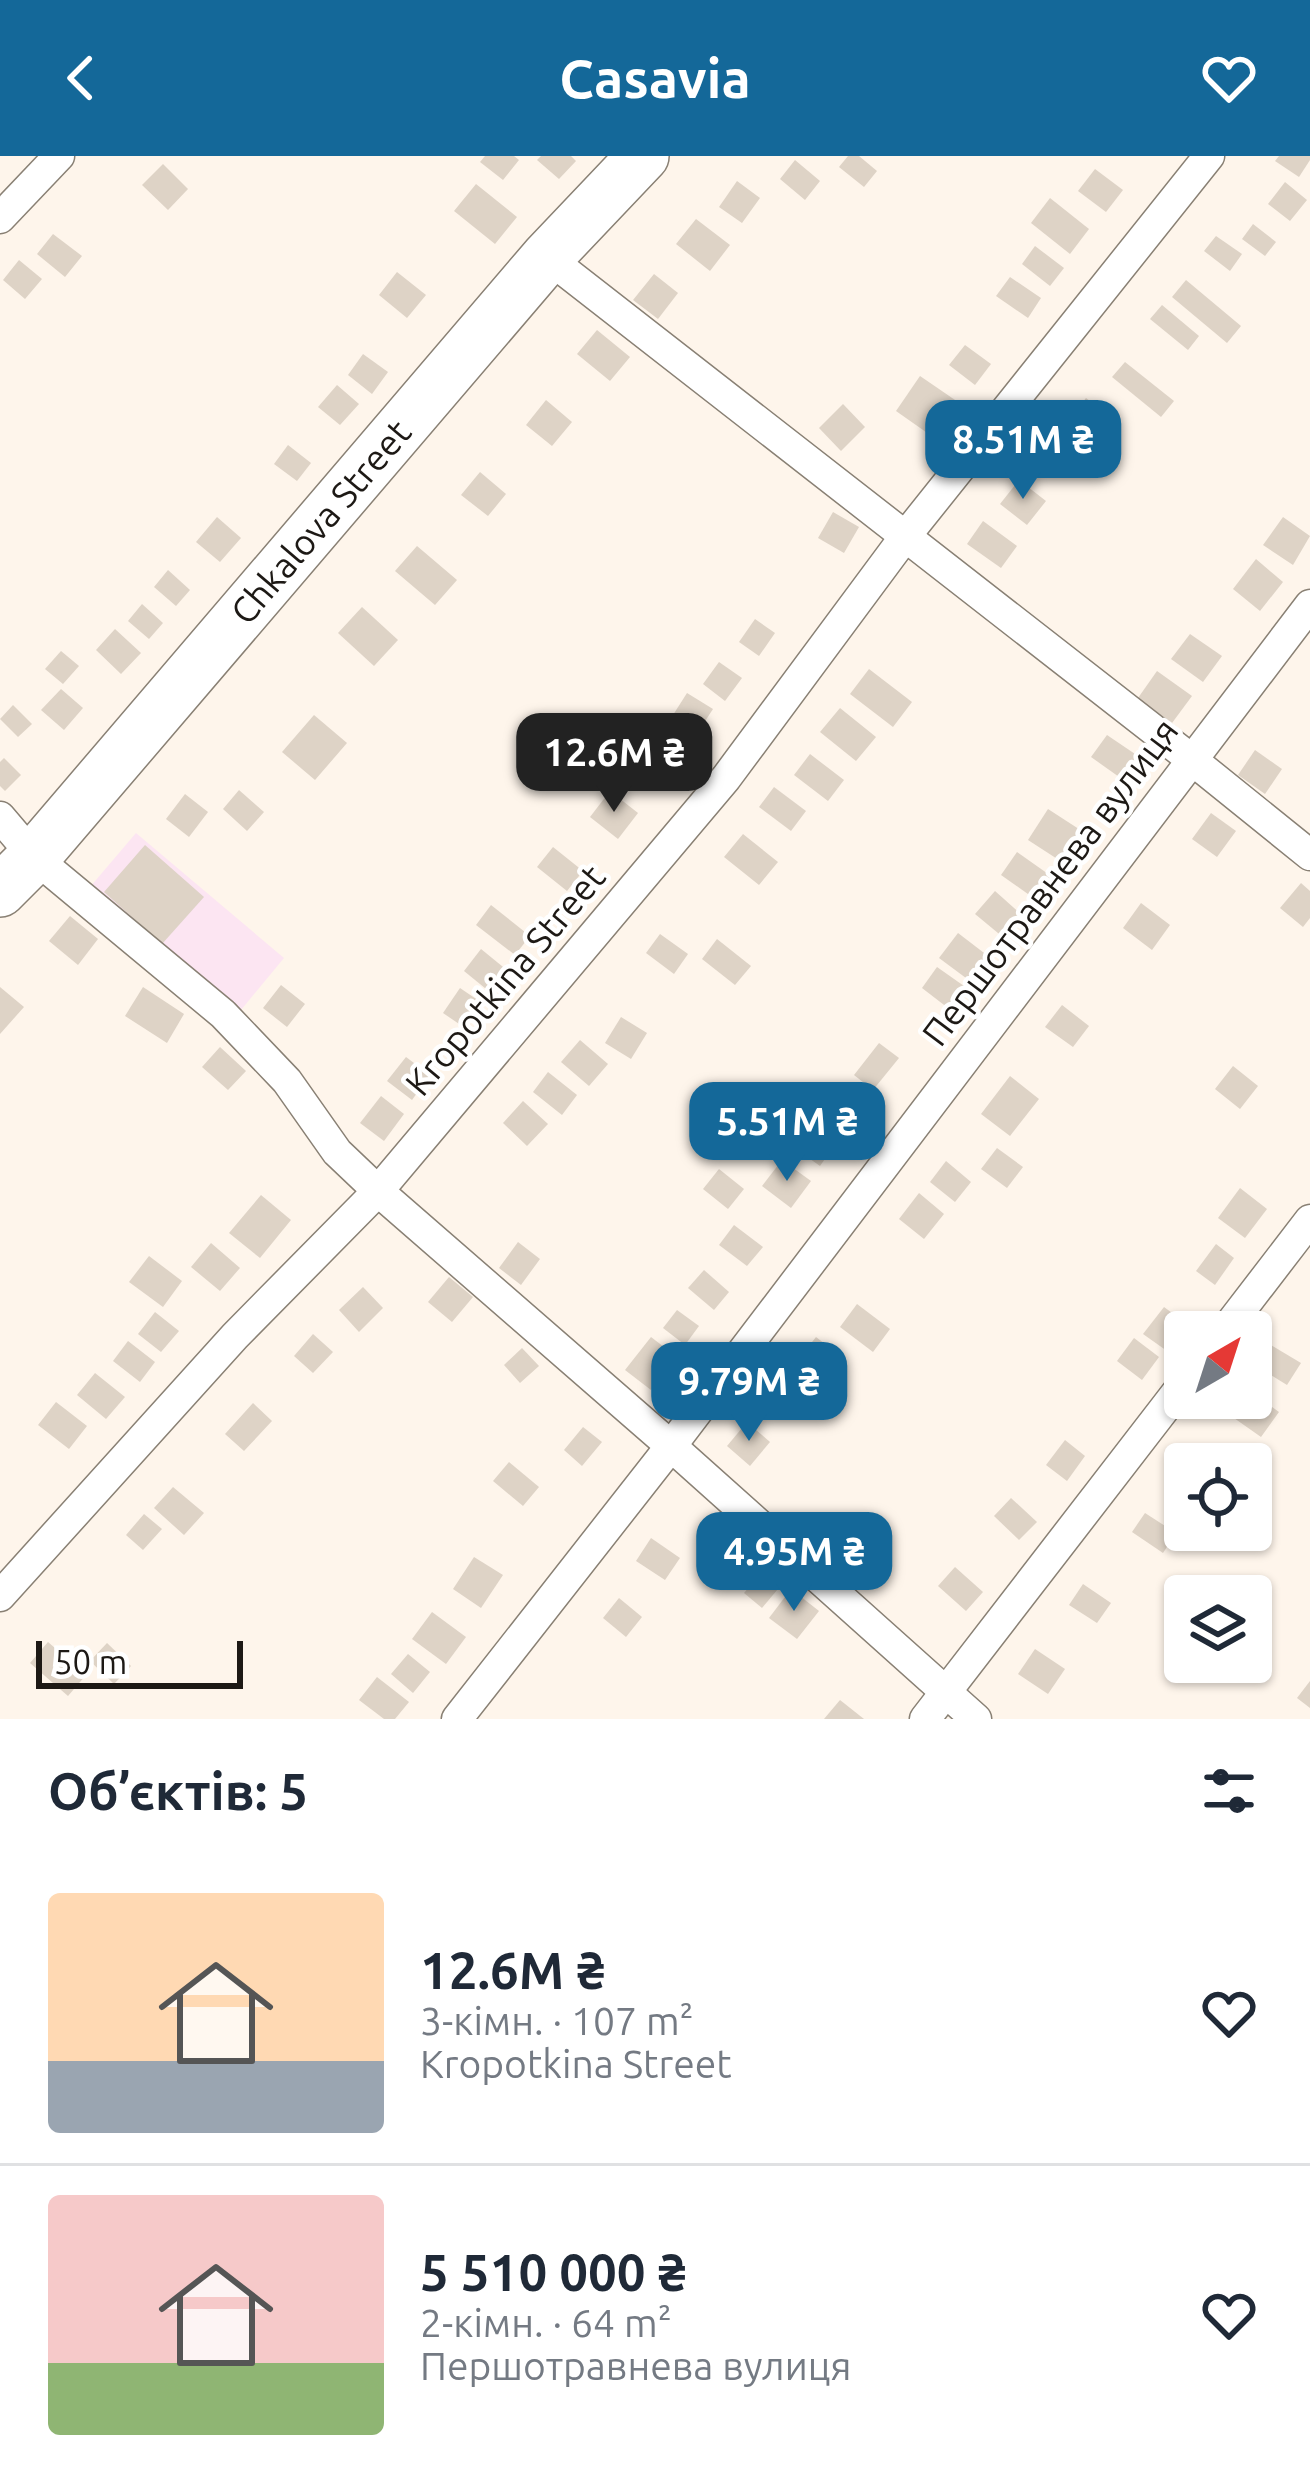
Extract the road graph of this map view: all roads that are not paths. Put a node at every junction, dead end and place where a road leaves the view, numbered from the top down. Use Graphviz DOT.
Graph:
graph roads {
  1 [pos="59,156"];
  2 [pos="643,156"];
  3 [pos="1209,156"];
  4 [pos="0,218"];
  5 [pos="547,256"];
  6 [pos="904,538"];
  7 [pos="1310,605"];
  8 [pos="1191,759"];
  9 [pos="0,817"];
  10 [pos="1310,856"];
  11 [pos="17,874"];
  12 [pos="378,1191"];
  13 [pos="1310,1220"];
  14 [pos="1240,1311"];
  15 [pos="1164,1409"];
  16 [pos="671,1446"];
  17 [pos="0,1596"];
  18 [pos="947,1691"];
  19 [pos="457,1719"];
  20 [pos="925,1719"];
  21 [pos="976,1719"];
  1 -- 4 [label="street"];
  2 -- 5 [label="main road, Chkalova Street"];
  3 -- 6 [label="street, Kropotkina Street"];
  5 -- 6 [label="street"];
  5 -- 11 [label="main road, Chkalova Street"];
  6 -- 8 [label="street"];
  6 -- 12 [label="street, Kropotkina Street"];
  7 -- 8 [label="street, Першотравнева вулиця"];
  8 -- 10 [label="street"];
  8 -- 16 [label="street, Першотравнева вулиця"];
  9 -- 11 [label="street"];
  11 -- 12 [label="street"];
  12 -- 16 [label="street"];
  12 -- 17 [label="street, Kropotkina Street"];
  13 -- 14 [label="street"];
  15 -- 18 [label="street"];
  16 -- 18 [label="street"];
  16 -- 19 [label="street, Першотравнева вулиця"];
  18 -- 20 [label="street"];
  18 -- 21 [label="street"];
}
